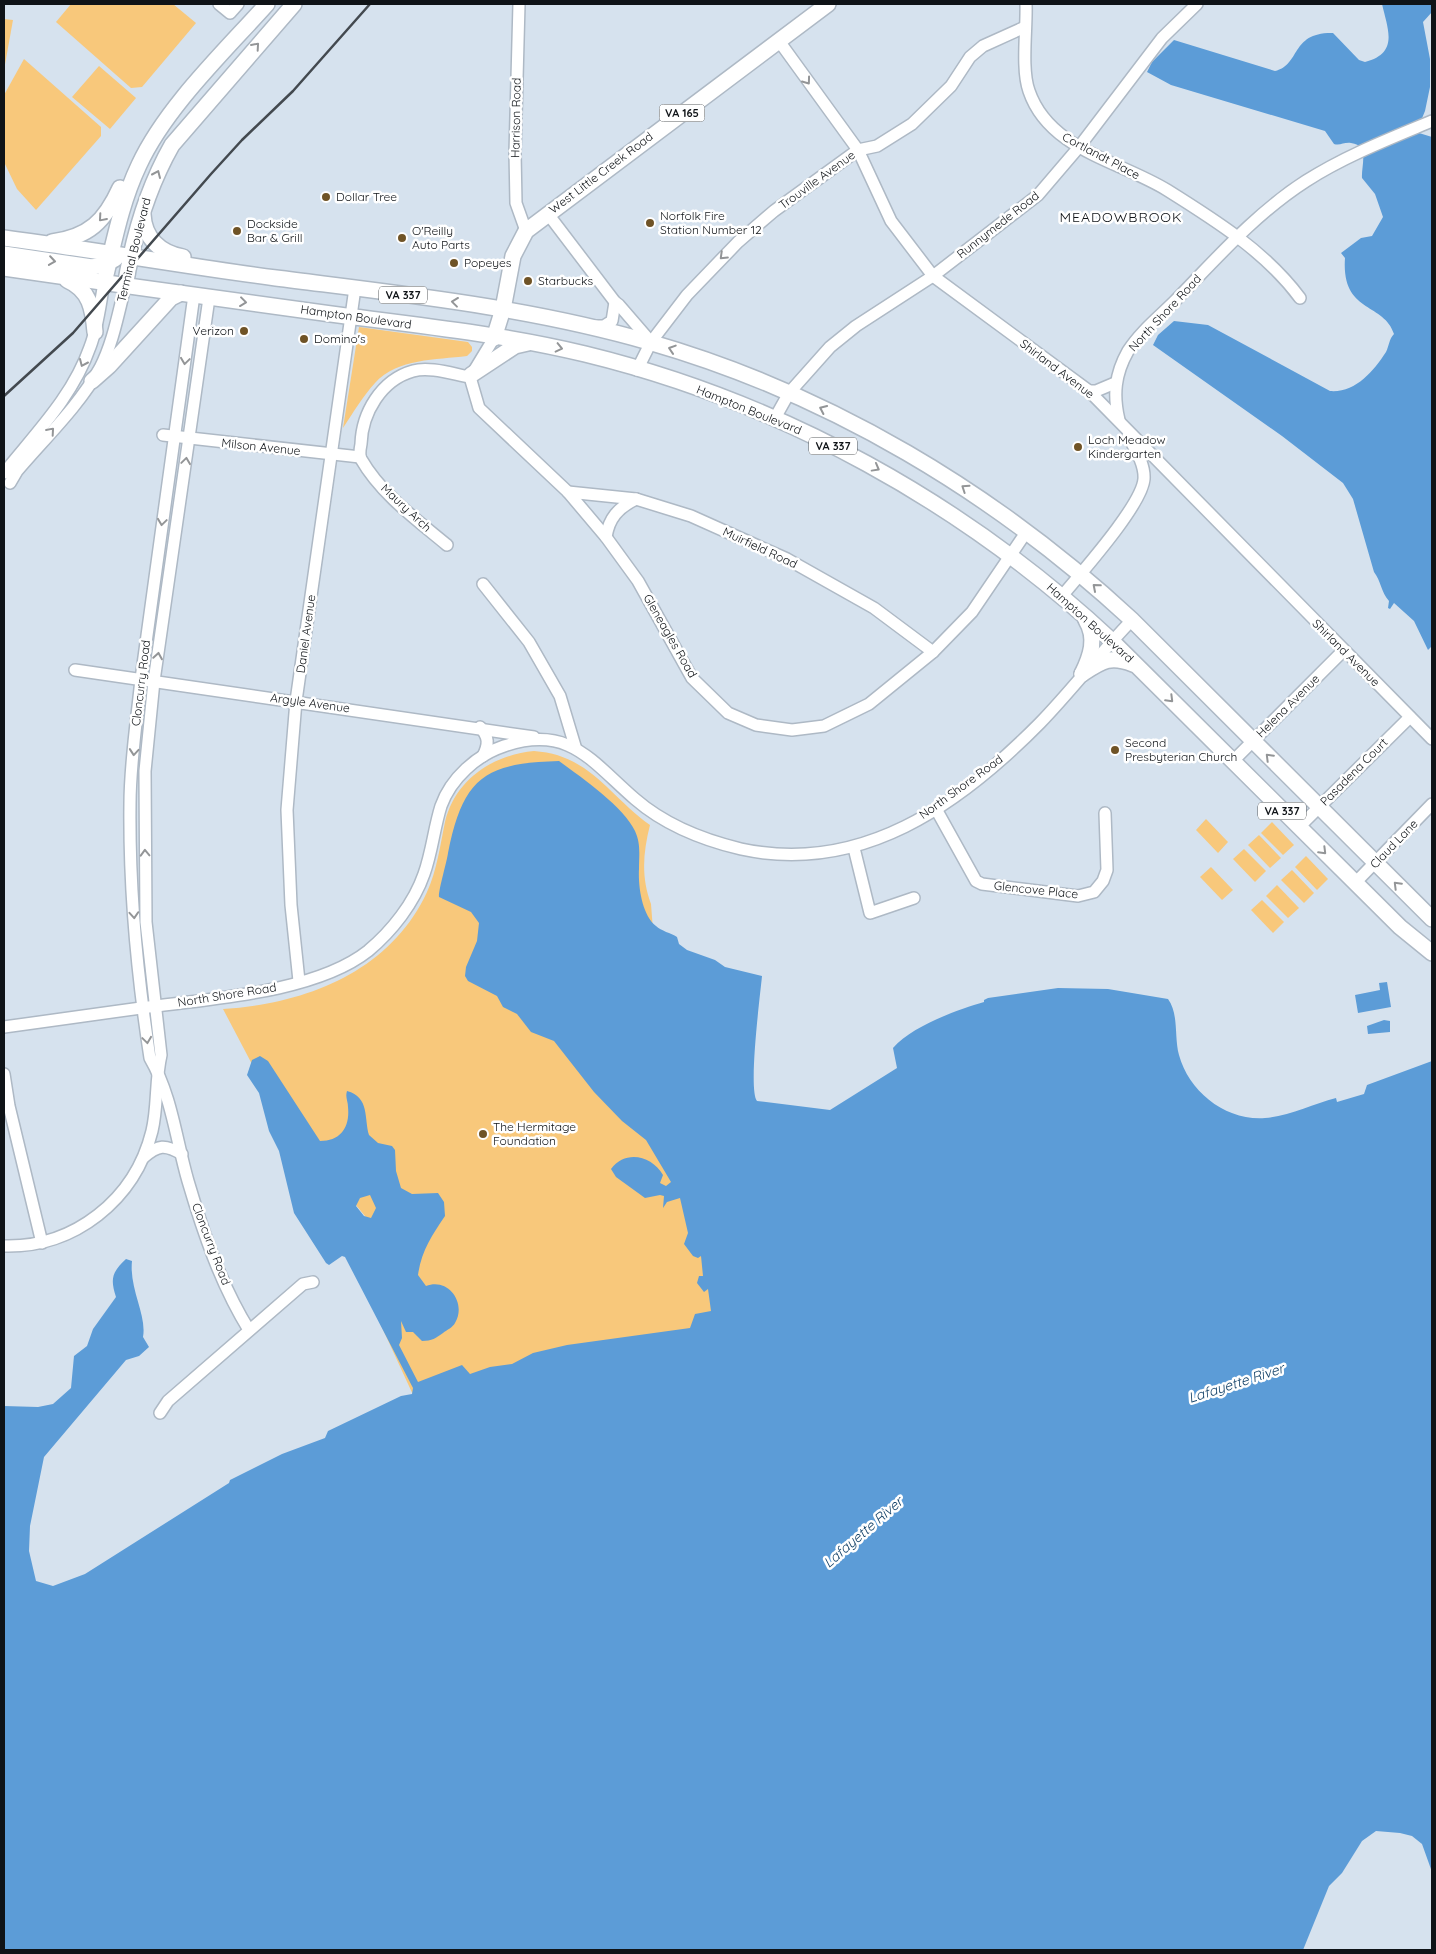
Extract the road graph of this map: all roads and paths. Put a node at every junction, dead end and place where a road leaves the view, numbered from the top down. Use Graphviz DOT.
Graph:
graph roads {
  1 [pos="219,4"];
  2 [pos="267,4"];
  3 [pos="294,4"];
  4 [pos="519,4"];
  5 [pos="828,4"];
  6 [pos="1027,4"];
  7 [pos="1197,4"];
  8 [pos="234,8"];
  9 [pos="246,27"];
  10 [pos="1025,27"];
  11 [pos="779,41"];
  12 [pos="1432,121"];
  13 [pos="1080,147"];
  14 [pos="858,150"];
  15 [pos="143,207"];
  16 [pos="548,214"];
  17 [pos="526,231"];
  18 [pos="4,238"];
  19 [pos="1236,238"];
  20 [pos="44,244"];
  21 [pos="4,254"];
  22 [pos="117,258"];
  23 [pos="4,268"];
  24 [pos="56,276"];
  25 [pos="933,276"];
  26 [pos="304,281"];
  27 [pos="104,283"];
  28 [pos="125,287"];
  29 [pos="355,288"];
  30 [pos="195,295"];
  31 [pos="1300,298"];
  32 [pos="615,302"];
  33 [pos="503,309"];
  34 [pos="351,316"];
  35 [pos="592,327"];
  36 [pos="95,332"];
  37 [pos="494,338"];
  38 [pos="651,342"];
  39 [pos="529,343"];
  40 [pos="637,370"];
  41 [pos="470,376"];
  42 [pos="92,381"];
  43 [pos="1115,383"];
  44 [pos="1089,391"];
  45 [pos="789,393"];
  46 [pos="775,418"];
  47 [pos="1119,421"];
  48 [pos="168,436"];
  49 [pos="189,439"];
  50 [pos="331,455"];
  51 [pos="360,457"];
  52 [pos="7,478"];
  53 [pos="568,492"];
  54 [pos="636,499"];
  55 [pos="1027,531"];
  56 [pos="606,537"];
  57 [pos="448,545"];
  58 [pos="1011,556"];
  59 [pos="1081,574"];
  60 [pos="483,584"];
  61 [pos="1062,596"];
  62 [pos="1083,614"];
  63 [pos="1132,620"];
  64 [pos="1112,641"];
  65 [pos="1343,651"];
  66 [pos="933,652"];
  67 [pos="1136,665"];
  68 [pos="75,670"];
  69 [pos="1082,674"];
  70 [pos="141,678"];
  71 [pos="154,680"];
  72 [pos="296,701"];
  73 [pos="1410,717"];
  74 [pos="480,727"];
  75 [pos="545,739"];
  76 [pos="1432,739"];
  77 [pos="1253,741"];
  78 [pos="576,746"];
  79 [pos="483,756"];
  80 [pos="1233,761"];
  81 [pos="1432,804"];
  82 [pos="1320,807"];
  83 [pos="936,809"];
  84 [pos="1105,813"];
  85 [pos="1299,827"];
  86 [pos="854,848"];
  87 [pos="1375,863"];
  88 [pos="1355,883"];
  89 [pos="914,898"];
  90 [pos="1432,920"];
  91 [pos="1432,953"];
  92 [pos="299,981"];
  93 [pos="154,1006"];
  94 [pos="142,1008"];
  95 [pos="4,1027"];
  96 [pos="157,1071"];
  97 [pos="4,1074"];
  98 [pos="182,1154"];
  99 [pos="142,1158"];
  100 [pos="42,1243"];
  101 [pos="4,1246"];
  102 [pos="313,1282"];
  103 [pos="249,1330"];
  104 [pos="160,1413"];
  1 -- 8 [label="street"];
  2 -- 9 [label="main road, Terminal Boulevard"];
  15 -- 3 [label="main road, Terminal Boulevard, one-way"];
  4 -- 17 [label="street, Harrison Road"];
  5 -- 11 [label="main road, West Little Creek Road / VA 165"];
  6 -- 10 [label="street, Cortlandt Place"];
  7 -- 13 [label="street, Runnymede Road"];
  9 -- 20 [label="main road, one-way"];
  9 -- 22 [label="main road, Terminal Boulevard"];
  10 -- 13 [label="street, Cortlandt Place"];
  10 -- 14 [label="street, Trouville Avenue"];
  11 -- 14 [label="street, Shirland Avenue, one-way"];
  11 -- 16 [label="main road, West Little Creek Road / VA 165"];
  12 -- 19 [label="street, North Shore Road"];
  13 -- 19 [label="street, Cortlandt Place"];
  13 -- 25 [label="street, Runnymede Road"];
  14 -- 25 [label="street, Shirland Avenue"];
  14 -- 38 [label="street, Trouville Avenue, one-way"];
  15 -- 22 [label="main road, Terminal Boulevard"];
  15 -- 26 [label="main road"];
  16 -- 17 [label="main road, West Little Creek Road / VA 165"];
  16 -- 32 [label="street"];
  17 -- 33 [label="main road, West Little Creek Road / VA 165"];
  18 -- 20 [label="main road, VA 337"];
  19 -- 31 [label="street, Cortlandt Place"];
  19 -- 43 [label="street, North Shore Road"];
  20 -- 22 [label="main road, VA 337"];
  21 -- 22 [label="main road, one-way"];
  22 -- 26 [label="main road, VA 337"];
  22 -- 27 [label="main road, Terminal Boulevard"];
  22 -- 28 [label="main road, Terminal Boulevard"];
  23 -- 24 [label="main road, Hampton Boulevard / VA 337"];
  24 -- 27 [label="main road, Hampton Boulevard / VA 337"];
  24 -- 36 [label="main road"];
  25 -- 44 [label="street, Shirland Avenue"];
  25 -- 45 [label="street, Runnymede Road"];
  26 -- 29 [label="main road, VA 337"];
  27 -- 28 [label="main road, Hampton Boulevard / VA 337"];
  27 -- 36 [label="street, Terminal Boulevard"];
  28 -- 30 [label="main road, Hampton Boulevard / VA 337"];
  28 -- 42 [label="street, Terminal Boulevard"];
  33 -- 29 [label="main road, VA 337, one-way"];
  29 -- 34 [label="street, Daniel Avenue"];
  30 -- 34 [label="main road, Hampton Boulevard / VA 337, one-way"];
  30 -- 42 [label="main road"];
  30 -- 48 [label="street, Cloncurry Road, one-way"];
  30 -- 49 [label="street, Cloncurry Road"];
  32 -- 35 [label="street"];
  32 -- 38 [label="street"];
  33 -- 35 [label="main road, VA 337"];
  33 -- 37 [label="main road, West Little Creek Road / VA 165"];
  34 -- 37 [label="main road, Hampton Boulevard / VA 337"];
  34 -- 50 [label="street, Daniel Avenue"];
  35 -- 38 [label="main road, VA 337"];
  36 -- 52 [label="street, Terminal Boulevard, one-way"];
  37 -- 39 [label="main road, Hampton Boulevard / VA 337"];
  37 -- 41 [label="street, West Little Creek Road"];
  38 -- 40 [label="street, Trouville Avenue"];
  45 -- 38 [label="main road, VA 337, one-way"];
  39 -- 40 [label="main road, Hampton Boulevard / VA 337, one-way"];
  39 -- 41 [label="main road"];
  40 -- 46 [label="main road, Hampton Boulevard / VA 337"];
  41 -- 51 [label="street"];
  41 -- 53 [label="street, Gleneagles Road"];
  52 -- 42 [label="street, Terminal Boulevard, one-way"];
  43 -- 44 [label="street"];
  43 -- 47 [label="street, North Shore Road"];
  44 -- 47 [label="street, Shirland Avenue"];
  45 -- 46 [label="street, Runnymede Road"];
  55 -- 45 [label="main road, VA 337, one-way"];
  46 -- 58 [label="main road, Hampton Boulevard / VA 337, one-way"];
  47 -- 59 [label="street, North Shore Road"];
  47 -- 65 [label="street, Shirland Avenue"];
  48 -- 49 [label="street, Milson Avenue"];
  48 -- 70 [label="street, Cloncurry Road, one-way"];
  49 -- 50 [label="street, Milson Avenue"];
  71 -- 49 [label="street, Cloncurry Road, one-way"];
  50 -- 51 [label="street, Milson Avenue"];
  50 -- 72 [label="street, Daniel Avenue"];
  51 -- 57 [label="street, Maury Arch"];
  53 -- 54 [label="street, Muirfield Road"];
  53 -- 56 [label="street, Gleneagles Road"];
  54 -- 56 [label="street"];
  54 -- 66 [label="street, Muirfield Road"];
  55 -- 58 [label="street, Gleneagles Road"];
  55 -- 59 [label="main road, VA 337"];
  56 -- 66 [label="street, Gleneagles Road"];
  58 -- 61 [label="main road, Hampton Boulevard / VA 337"];
  58 -- 66 [label="street, Gleneagles Road"];
  59 -- 61 [label="street, North Shore Road"];
  63 -- 59 [label="main road, VA 337, one-way"];
  60 -- 78 [label="street"];
  61 -- 62 [label="main road, Hampton Boulevard / VA 337"];
  62 -- 64 [label="main road, Hampton Boulevard / VA 337"];
  62 -- 69 [label="main road"];
  63 -- 64 [label="street, North Shore Road"];
  63 -- 77 [label="main road, VA 337"];
  64 -- 67 [label="main road, Hampton Boulevard / VA 337"];
  64 -- 69 [label="street, North Shore Road"];
  65 -- 73 [label="street, Shirland Avenue"];
  65 -- 77 [label="street, Helena Avenue"];
  67 -- 69 [label="main road"];
  67 -- 80 [label="main road, Hampton Boulevard / VA 337, one-way"];
  68 -- 70 [label="street, Argyle Avenue"];
  69 -- 83 [label="street, North Shore Road"];
  70 -- 71 [label="street, Argyle Avenue"];
  70 -- 94 [label="street, Cloncurry Road, one-way"];
  71 -- 72 [label="street, Argyle Avenue"];
  93 -- 71 [label="street, Cloncurry Road, one-way"];
  72 -- 74 [label="street, Argyle Avenue"];
  72 -- 92 [label="street, Daniel Avenue"];
  73 -- 76 [label="street, Shirland Avenue"];
  73 -- 82 [label="street, Pasadena Court"];
  74 -- 75 [label="street, Argyle Avenue"];
  74 -- 79 [label="street"];
  75 -- 78 [label="street, North Shore Road"];
  75 -- 79 [label="street, North Shore Road"];
  77 -- 80 [label="street, Helena Avenue"];
  82 -- 77 [label="main road, VA 337, one-way"];
  78 -- 86 [label="street, North Shore Road"];
  79 -- 92 [label="street, North Shore Road"];
  80 -- 85 [label="main road, Hampton Boulevard / VA 337"];
  81 -- 87 [label="street, Claud Lane"];
  82 -- 85 [label="street, Pasadena Court"];
  82 -- 87 [label="main road, VA 337"];
  83 -- 84 [label="street, Glencove Place"];
  83 -- 86 [label="street, North Shore Road"];
  85 -- 88 [label="main road, Hampton Boulevard / VA 337, one-way"];
  86 -- 89 [label="street"];
  87 -- 88 [label="street, Claud Lane"];
  90 -- 87 [label="main road, VA 337, one-way"];
  88 -- 91 [label="main road, Hampton Boulevard / VA 337"];
  92 -- 93 [label="street, North Shore Road"];
  93 -- 94 [label="street, North Shore Road"];
  93 -- 96 [label="street, Cloncurry Road"];
  94 -- 95 [label="street, North Shore Road"];
  94 -- 96 [label="street, Cloncurry Road, one-way"];
  96 -- 98 [label="street, Cloncurry Road"];
  96 -- 99 [label="street"];
  97 -- 100 [label="street"];
  98 -- 99 [label="street"];
  98 -- 103 [label="street, Cloncurry Road"];
  99 -- 100 [label="street"];
  100 -- 101 [label="street"];
  102 -- 103 [label="street"];
  103 -- 104 [label="street"];
}
